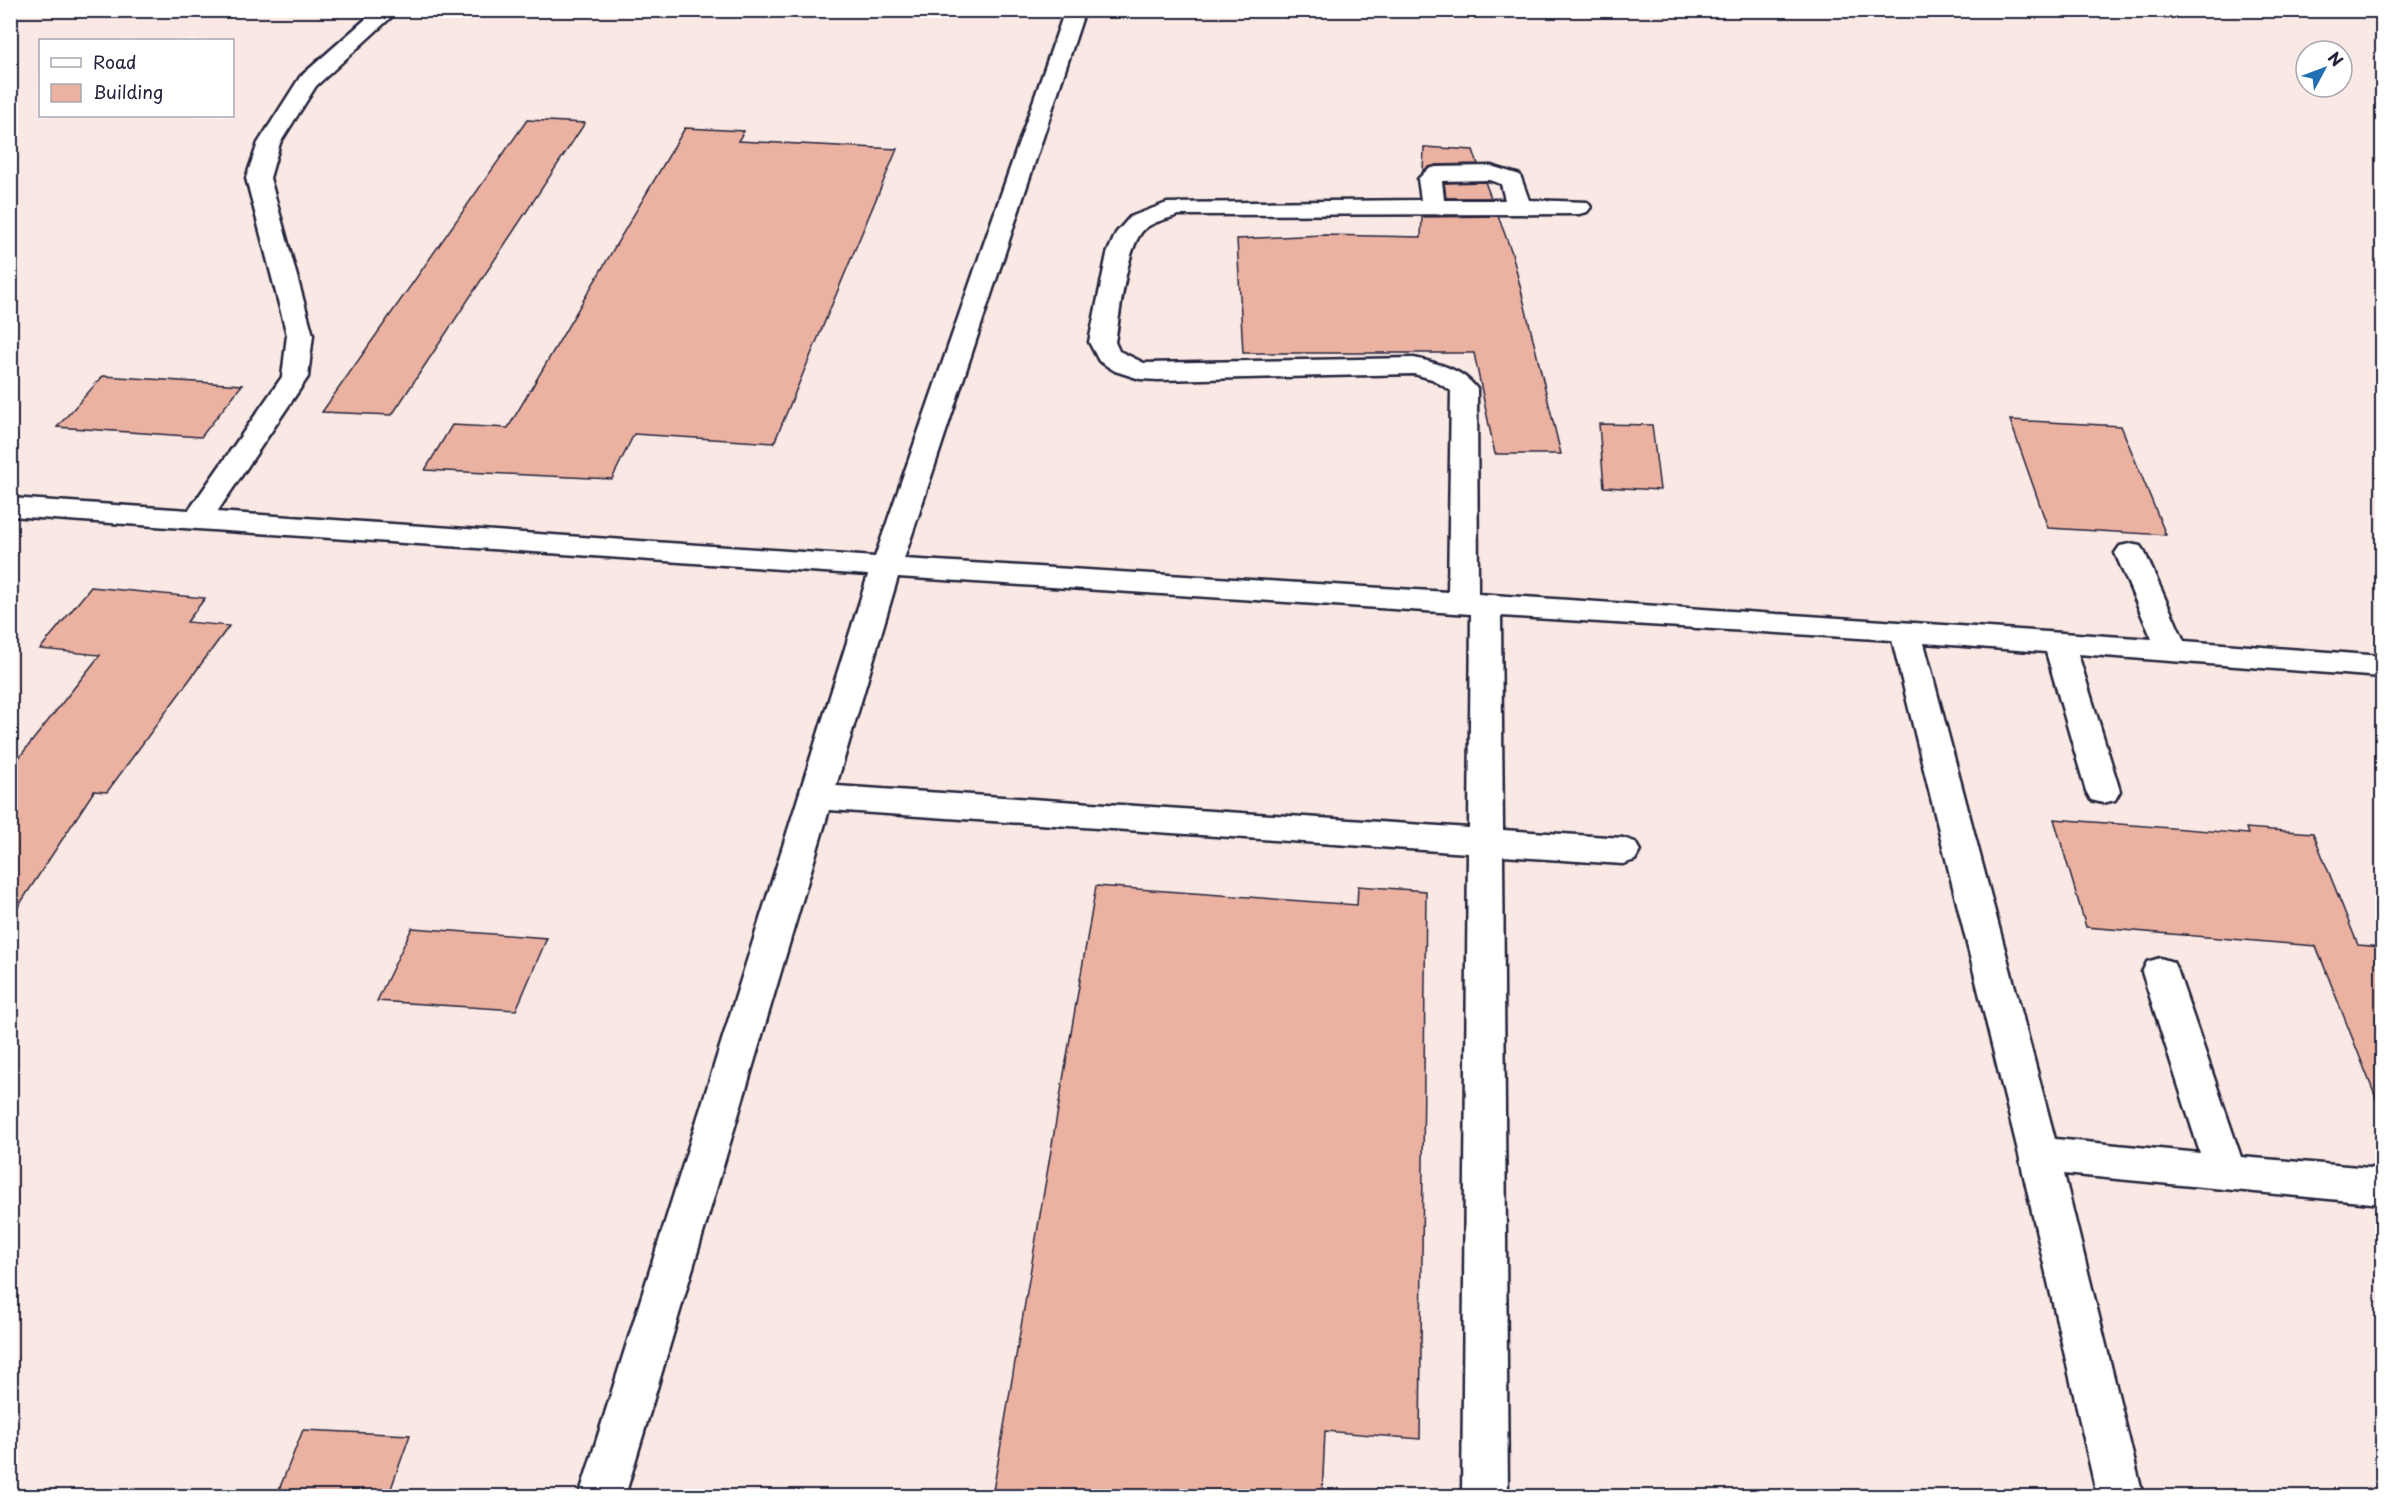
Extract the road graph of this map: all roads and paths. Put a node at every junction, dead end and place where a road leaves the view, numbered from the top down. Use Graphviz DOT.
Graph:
graph roads {
  1 [pos="390,10"];
  2 [pos="1076,10"];
  3 [pos="1433,206"];
  4 [pos="1519,207"];
  5 [pos="1579,207"];
  6 [pos="10,507"];
  7 [pos="198,519"];
  8 [pos="2130,553"];
  9 [pos="886,567"];
  10 [pos="1475,604"];
  11 [pos="1905,631"];
  12 [pos="2059,642"];
  13 [pos="2173,651"];
  14 [pos="2382,666"];
  15 [pos="2103,791"];
  16 [pos="816,797"];
  17 [pos="1486,843"];
  18 [pos="1623,851"];
  19 [pos="2160,972"];
  20 [pos="2039,1155"];
  21 [pos="2226,1172"];
  22 [pos="2382,1187"];
  23 [pos="602,1497"];
  24 [pos="1485,1497"];
  25 [pos="2120,1497"];
  1 -- 7 [label="lane"];
  2 -- 9 [label="lane"];
  3 -- 4 [label="lane"];
  3 -- 4 [label="lane"];
  3 -- 10 [label="lane"];
  4 -- 5 [label="lane"];
  6 -- 7 [label="lane"];
  7 -- 9 [label="lane"];
  8 -- 13 [label="lane"];
  9 -- 10 [label="lane"];
  9 -- 16 [label="lane"];
  10 -- 11 [label="lane"];
  10 -- 17 [label="lane"];
  11 -- 12 [label="lane"];
  11 -- 20 [label="lane"];
  12 -- 13 [label="lane"];
  12 -- 15 [label="lane"];
  13 -- 14 [label="lane"];
  16 -- 17 [label="lane"];
  16 -- 23 [label="lane"];
  17 -- 18 [label="lane"];
  17 -- 24 [label="lane"];
  19 -- 21 [label="lane"];
  20 -- 21 [label="lane"];
  20 -- 25 [label="lane"];
  21 -- 22 [label="lane"];
}
